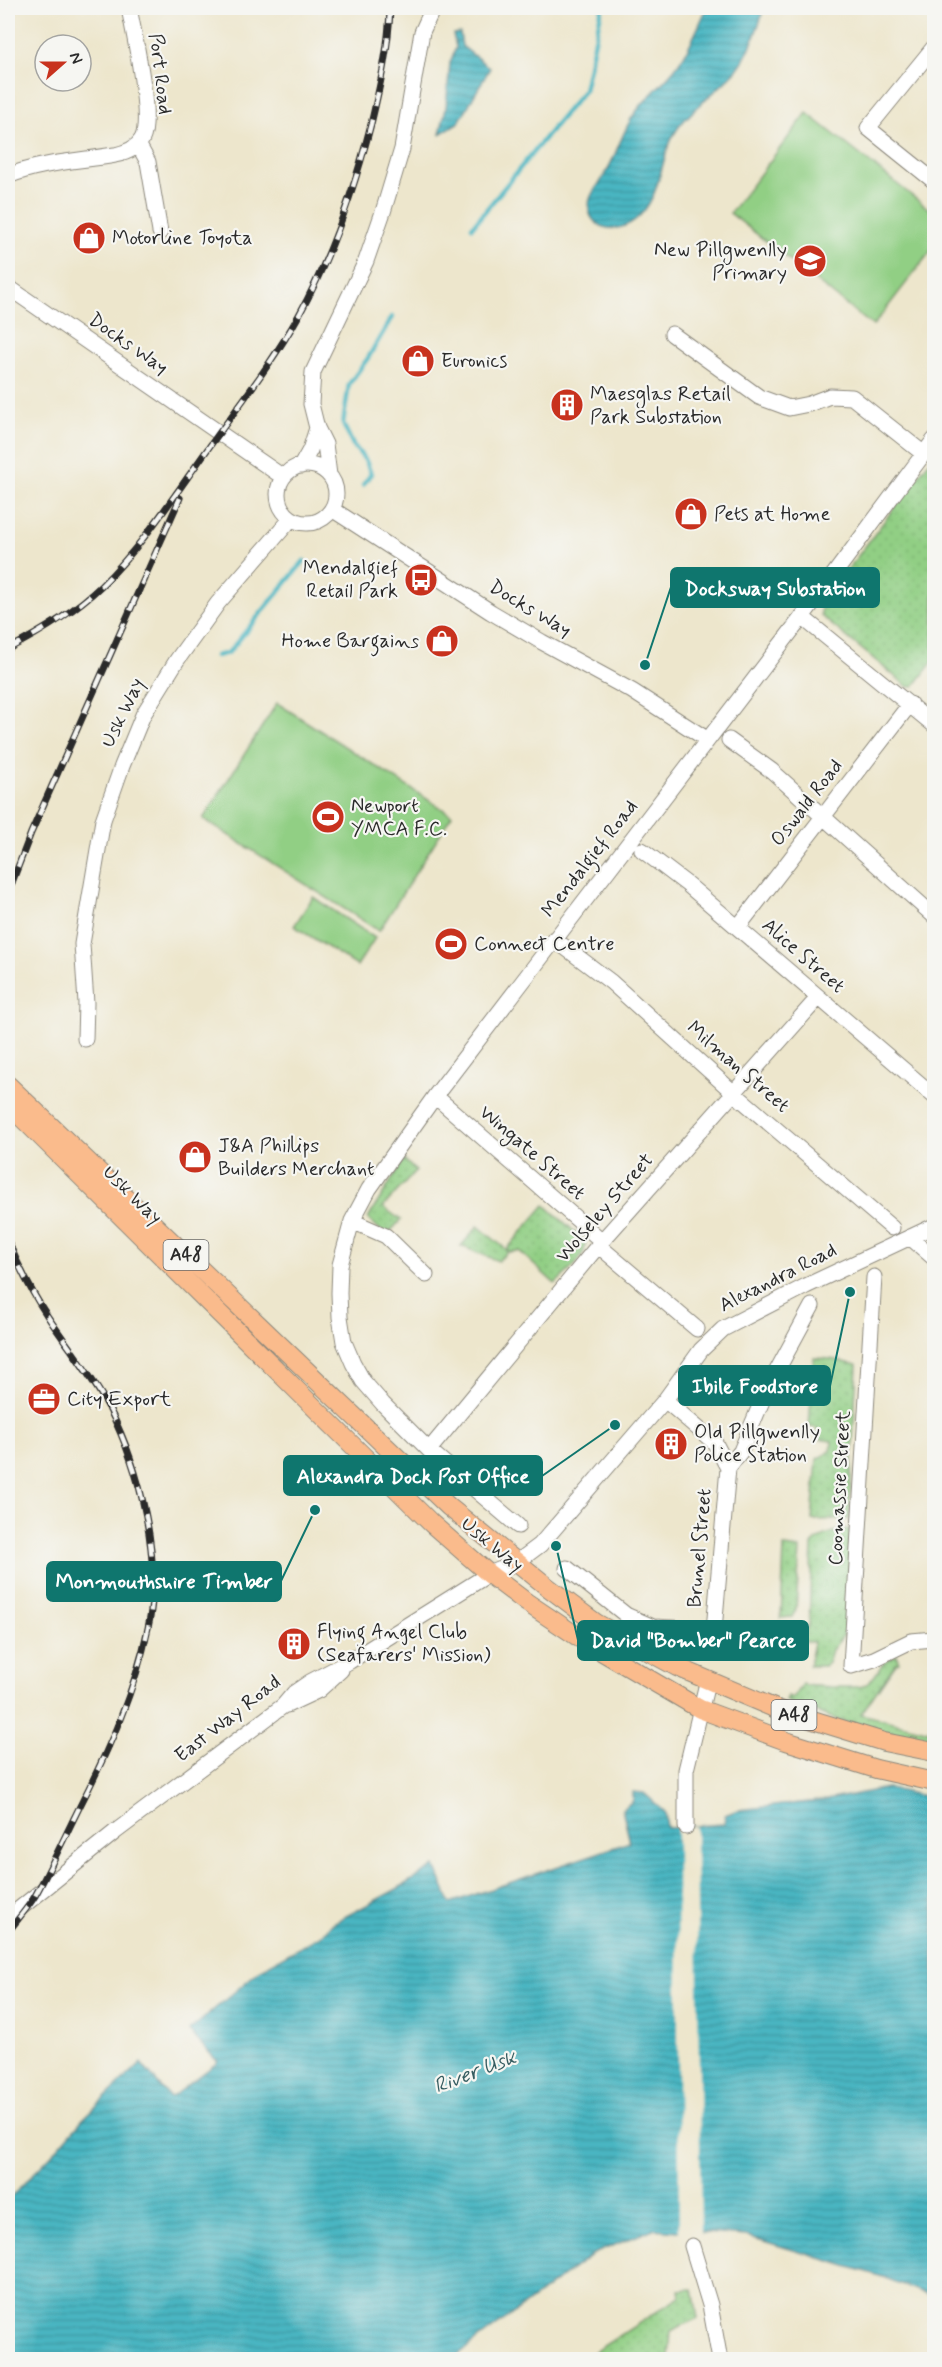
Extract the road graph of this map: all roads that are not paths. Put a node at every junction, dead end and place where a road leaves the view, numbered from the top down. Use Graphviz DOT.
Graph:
graph roads {
  1 [pos="129,8"];
  2 [pos="433,8"];
  3 [pos="934,47"];
  4 [pos="138,144"];
  5 [pos="8,176"];
  6 [pos="934,181"];
  7 [pos="160,232"];
  8 [pos="8,287"];
  9 [pos="672,334"];
  10 [pos="317,428"];
  11 [pos="934,440"];
  12 [pos="924,454"];
  13 [pos="301,466"];
  14 [pos="329,475"];
  15 [pos="283,477"];
  16 [pos="332,509"];
  17 [pos="291,519"];
  18 [pos="802,617"];
  19 [pos="910,704"];
  20 [pos="934,724"];
  21 [pos="708,740"];
  22 [pos="729,740"];
  23 [pos="823,815"];
  24 [pos="642,850"];
  25 [pos="934,916"];
  26 [pos="738,927"];
  27 [pos="554,939"];
  28 [pos="818,998"];
  29 [pos="85,1039"];
  30 [pos="735,1094"];
  31 [pos="435,1096"];
  32 [pos="934,1096"];
  33 [pos="12,1099"];
  34 [pos="352,1221"];
  35 [pos="934,1226"];
  36 [pos="892,1228"];
  37 [pos="910,1237"];
  38 [pos="601,1243"];
  39 [pos="934,1258"];
  40 [pos="426,1275"];
  41 [pos="874,1277"];
  42 [pos="812,1305"];
  43 [pos="697,1329"];
  44 [pos="664,1400"];
  45 [pos="429,1450"];
  46 [pos="728,1468"];
  47 [pos="518,1526"];
  48 [pos="516,1563"];
  49 [pos="567,1568"];
  50 [pos="489,1574"];
  51 [pos="934,1639"];
  52 [pos="708,1679"];
  53 [pos="700,1709"];
  54 [pos="934,1752"];
  55 [pos="934,1782"];
  56 [pos="686,1827"];
  57 [pos="8,1918"];
  58 [pos="692,2246"];
  59 [pos="720,2360"];
  1 -- 4 [label="street, Port Road"];
  2 -- 10 [label="street"];
  3 -- 6 [label="street"];
  4 -- 5 [label="street"];
  4 -- 7 [label="street"];
  8 -- 15 [label="street, Docks Way"];
  9 -- 12 [label="street"];
  10 -- 13 [label="street"];
  10 -- 14 [label="street"];
  11 -- 12 [label="street, Mendalgief Road"];
  12 -- 18 [label="street, Mendalgief Road"];
  13 -- 14 [label="street"];
  13 -- 15 [label="street"];
  14 -- 16 [label="street"];
  15 -- 17 [label="street"];
  16 -- 17 [label="street"];
  16 -- 21 [label="street, Docks Way"];
  17 -- 29 [label="street, Usk Way"];
  18 -- 19 [label="street"];
  18 -- 21 [label="street, Mendalgief Road"];
  19 -- 20 [label="street"];
  19 -- 23 [label="street, Oswald Road"];
  21 -- 27 [label="street, Mendalgief Road"];
  22 -- 23 [label="street"];
  23 -- 25 [label="street"];
  23 -- 26 [label="street, Oswald Road"];
  24 -- 26 [label="street, Alice Street"];
  26 -- 28 [label="street, Alice Street"];
  27 -- 30 [label="street, Milman Street"];
  27 -- 31 [label="street, Mendalgief Road"];
  28 -- 30 [label="street, Wolseley Street"];
  28 -- 32 [label="street, Alice Street"];
  30 -- 36 [label="street, Milman Street"];
  30 -- 38 [label="street, Wolseley Street"];
  31 -- 34 [label="street, Mendalgief Road"];
  31 -- 38 [label="street, Wingate Street"];
  33 -- 48 [label="main road, Usk Way / A48"];
  33 -- 50 [label="main road, Usk Way / A48"];
  34 -- 40 [label="street"];
  34 -- 45 [label="street, Mendalgief Road"];
  35 -- 37 [label="street, Alexandra Road"];
  37 -- 39 [label="street"];
  37 -- 44 [label="street, Alexandra Road"];
  38 -- 43 [label="street, Wingate Street"];
  38 -- 45 [label="street, Wolseley Street"];
  41 -- 51 [label="street, Coomassie Street"];
  42 -- 46 [label="street, Brunel Street"];
  44 -- 46 [label="street, Brunel Street"];
  44 -- 48 [label="street, Alexandra Road"];
  45 -- 47 [label="street, Mendalgief Road"];
  46 -- 49 [label="street, Brunel Street"];
  48 -- 50 [label="street, Alexandra Road"];
  48 -- 52 [label="main road, Usk Way / A48"];
  50 -- 53 [label="main road, Usk Way / A48"];
  50 -- 57 [label="street, East Way Road"];
  52 -- 53 [label="street"];
  52 -- 54 [label="main road, Usk Way / A48"];
  53 -- 55 [label="main road, Usk Way / A48"];
  53 -- 56 [label="street"];
  58 -- 59 [label="street"];
}
